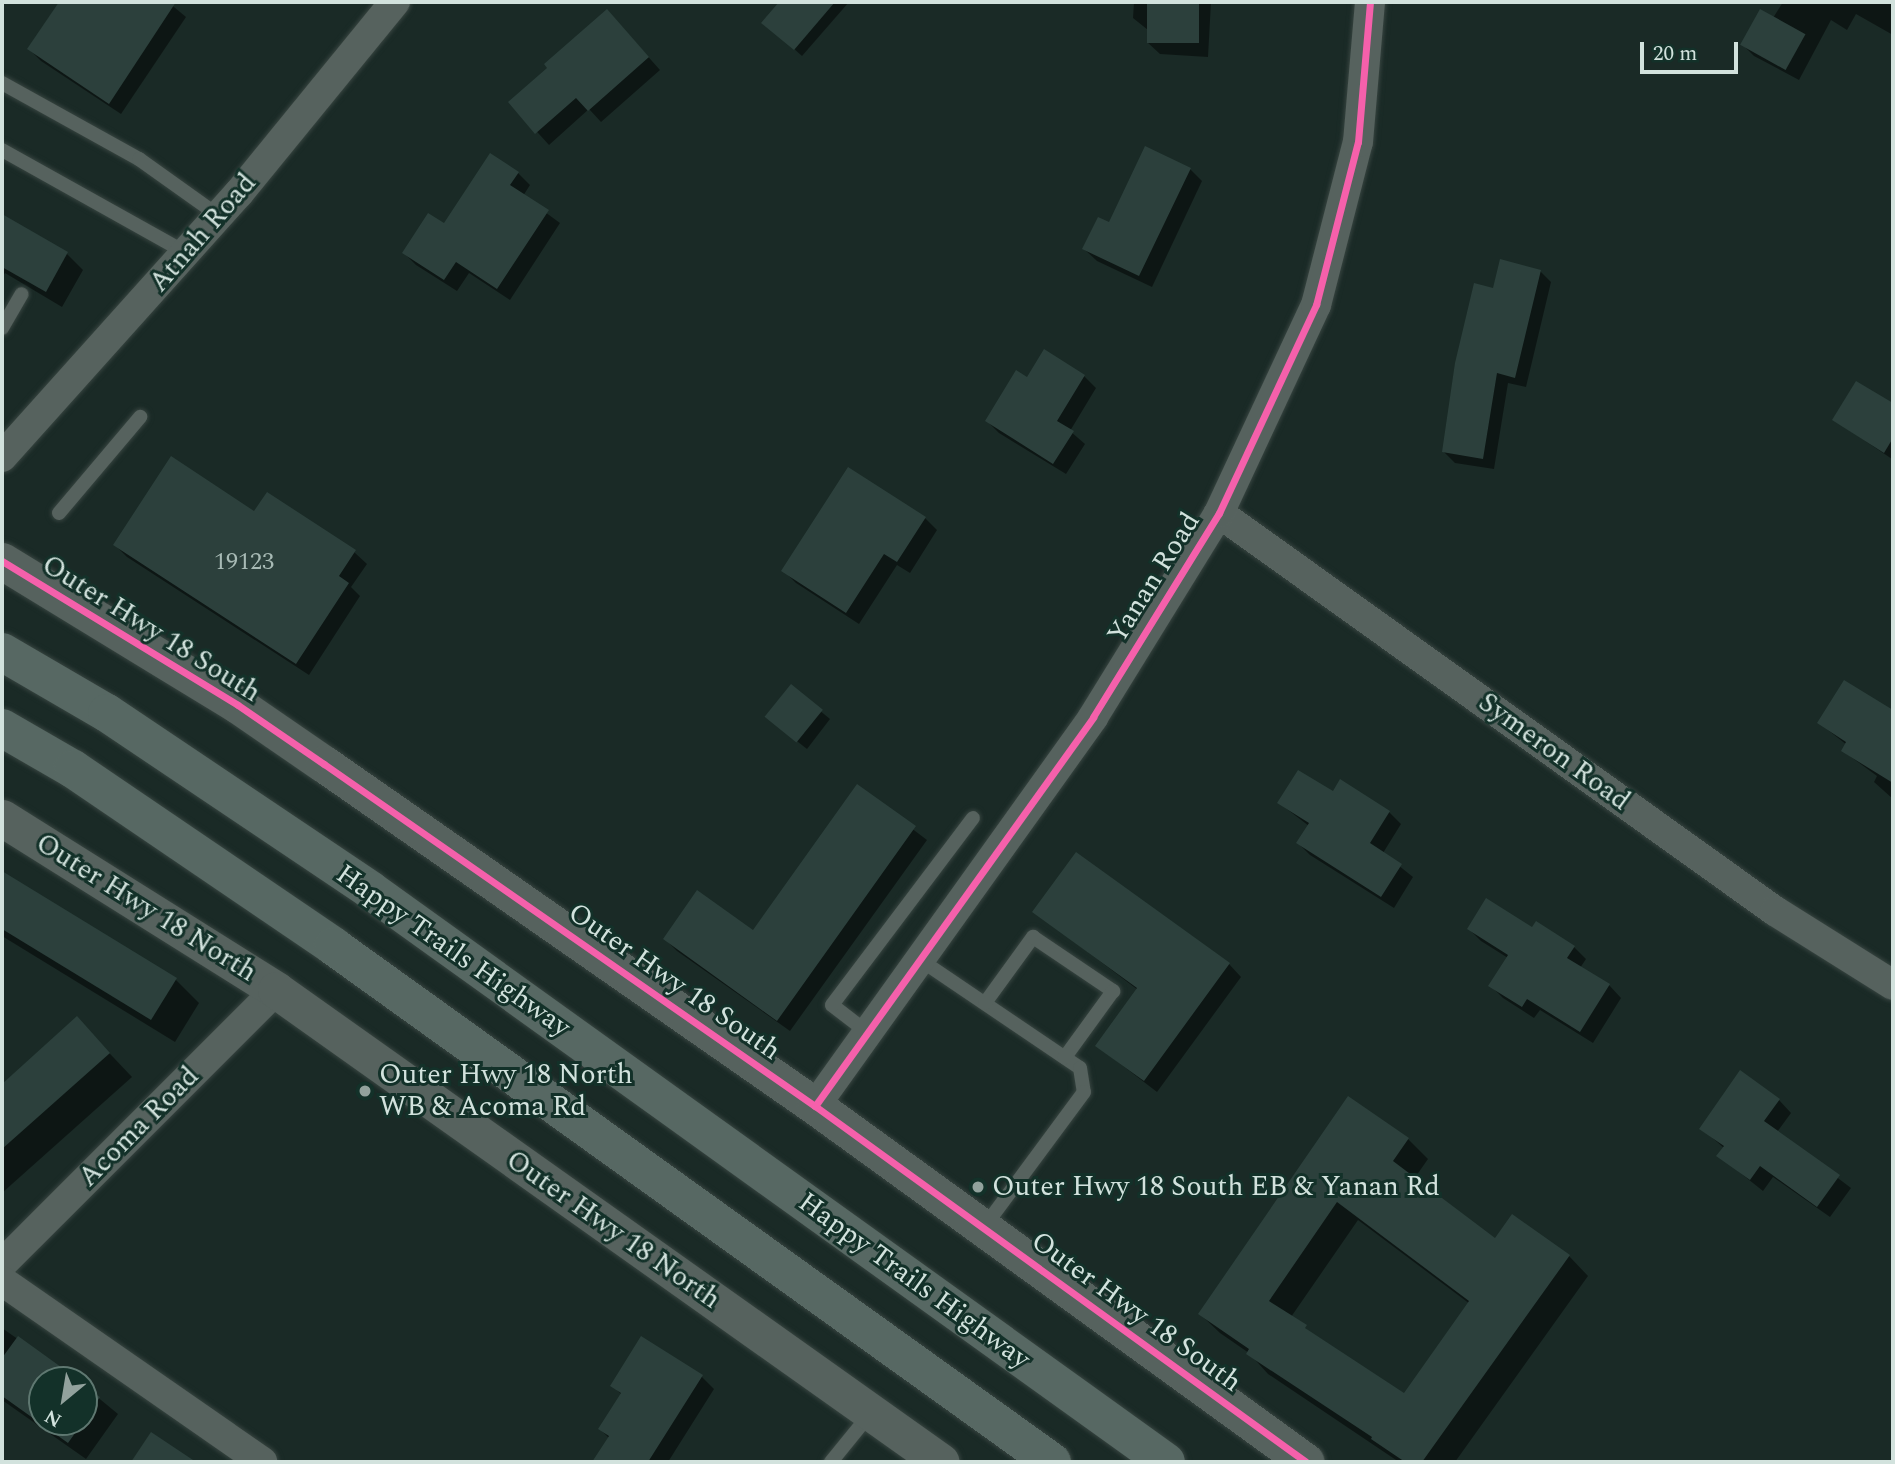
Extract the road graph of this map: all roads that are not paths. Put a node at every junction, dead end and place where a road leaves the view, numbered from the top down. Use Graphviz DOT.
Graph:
graph roads {
  1 [pos="395,2"];
  2 [pos="1370,2"];
  3 [pos="2,83"];
  4 [pos="2,150"];
  5 [pos="219,216"];
  6 [pos="186,253"];
  7 [pos="22,293"];
  8 [pos="2,328"];
  9 [pos="140,416"];
  10 [pos="2,457"];
  11 [pos="59,513"];
  12 [pos="1219,513"];
  13 [pos="2,561"];
  14 [pos="2,652"];
  15 [pos="2,727"];
  16 [pos="2,818"];
  17 [pos="973,818"];
  18 [pos="919,959"];
  19 [pos="1893,985"];
  20 [pos="276,990"];
  21 [pos="985,1003"];
  22 [pos="867,1032"];
  23 [pos="1065,1057"];
  24 [pos="815,1106"];
  25 [pos="984,1227"];
  26 [pos="2,1264"];
  27 [pos="2,1281"];
  28 [pos="871,1413"];
  29 [pos="928,1459"];
  30 [pos="262,1462"];
  31 [pos="831,1462"];
  32 [pos="1052,1462"];
  33 [pos="1166,1462"];
  34 [pos="1306,1462"];
  1 -- 5 [label="street, Atnah Road"];
  2 -- 12 [label="street, Yanan Road"];
  3 -- 5 [label="lane"];
  4 -- 6 [label="lane"];
  5 -- 6 [label="street, Atnah Road"];
  6 -- 10 [label="street, Atnah Road"];
  7 -- 8 [label="lane"];
  9 -- 11 [label="lane"];
  12 -- 18 [label="street, Yanan Road"];
  12 -- 19 [label="street, Symeron Road"];
  13 -- 24 [label="street, Outer Hwy 18 South"];
  14 -- 33 [label="main road, Happy Trails Highway"];
  15 -- 32 [label="main road"];
  16 -- 20 [label="street, Outer Hwy 18 North"];
  17 -- 22 [label="lane"];
  18 -- 21 [label="lane"];
  18 -- 22 [label="street, Yanan Road"];
  20 -- 26 [label="street, Acoma Road"];
  20 -- 28 [label="street, Outer Hwy 18 North"];
  21 -- 23 [label="lane"];
  21 -- 23 [label="lane"];
  22 -- 24 [label="street, Yanan Road"];
  23 -- 25 [label="lane"];
  24 -- 25 [label="street, Outer Hwy 18 South"];
  25 -- 34 [label="street, Outer Hwy 18 South"];
  27 -- 30 [label="street"];
  28 -- 29 [label="street, Outer Hwy 18 North"];
  28 -- 31 [label="lane"];
}
